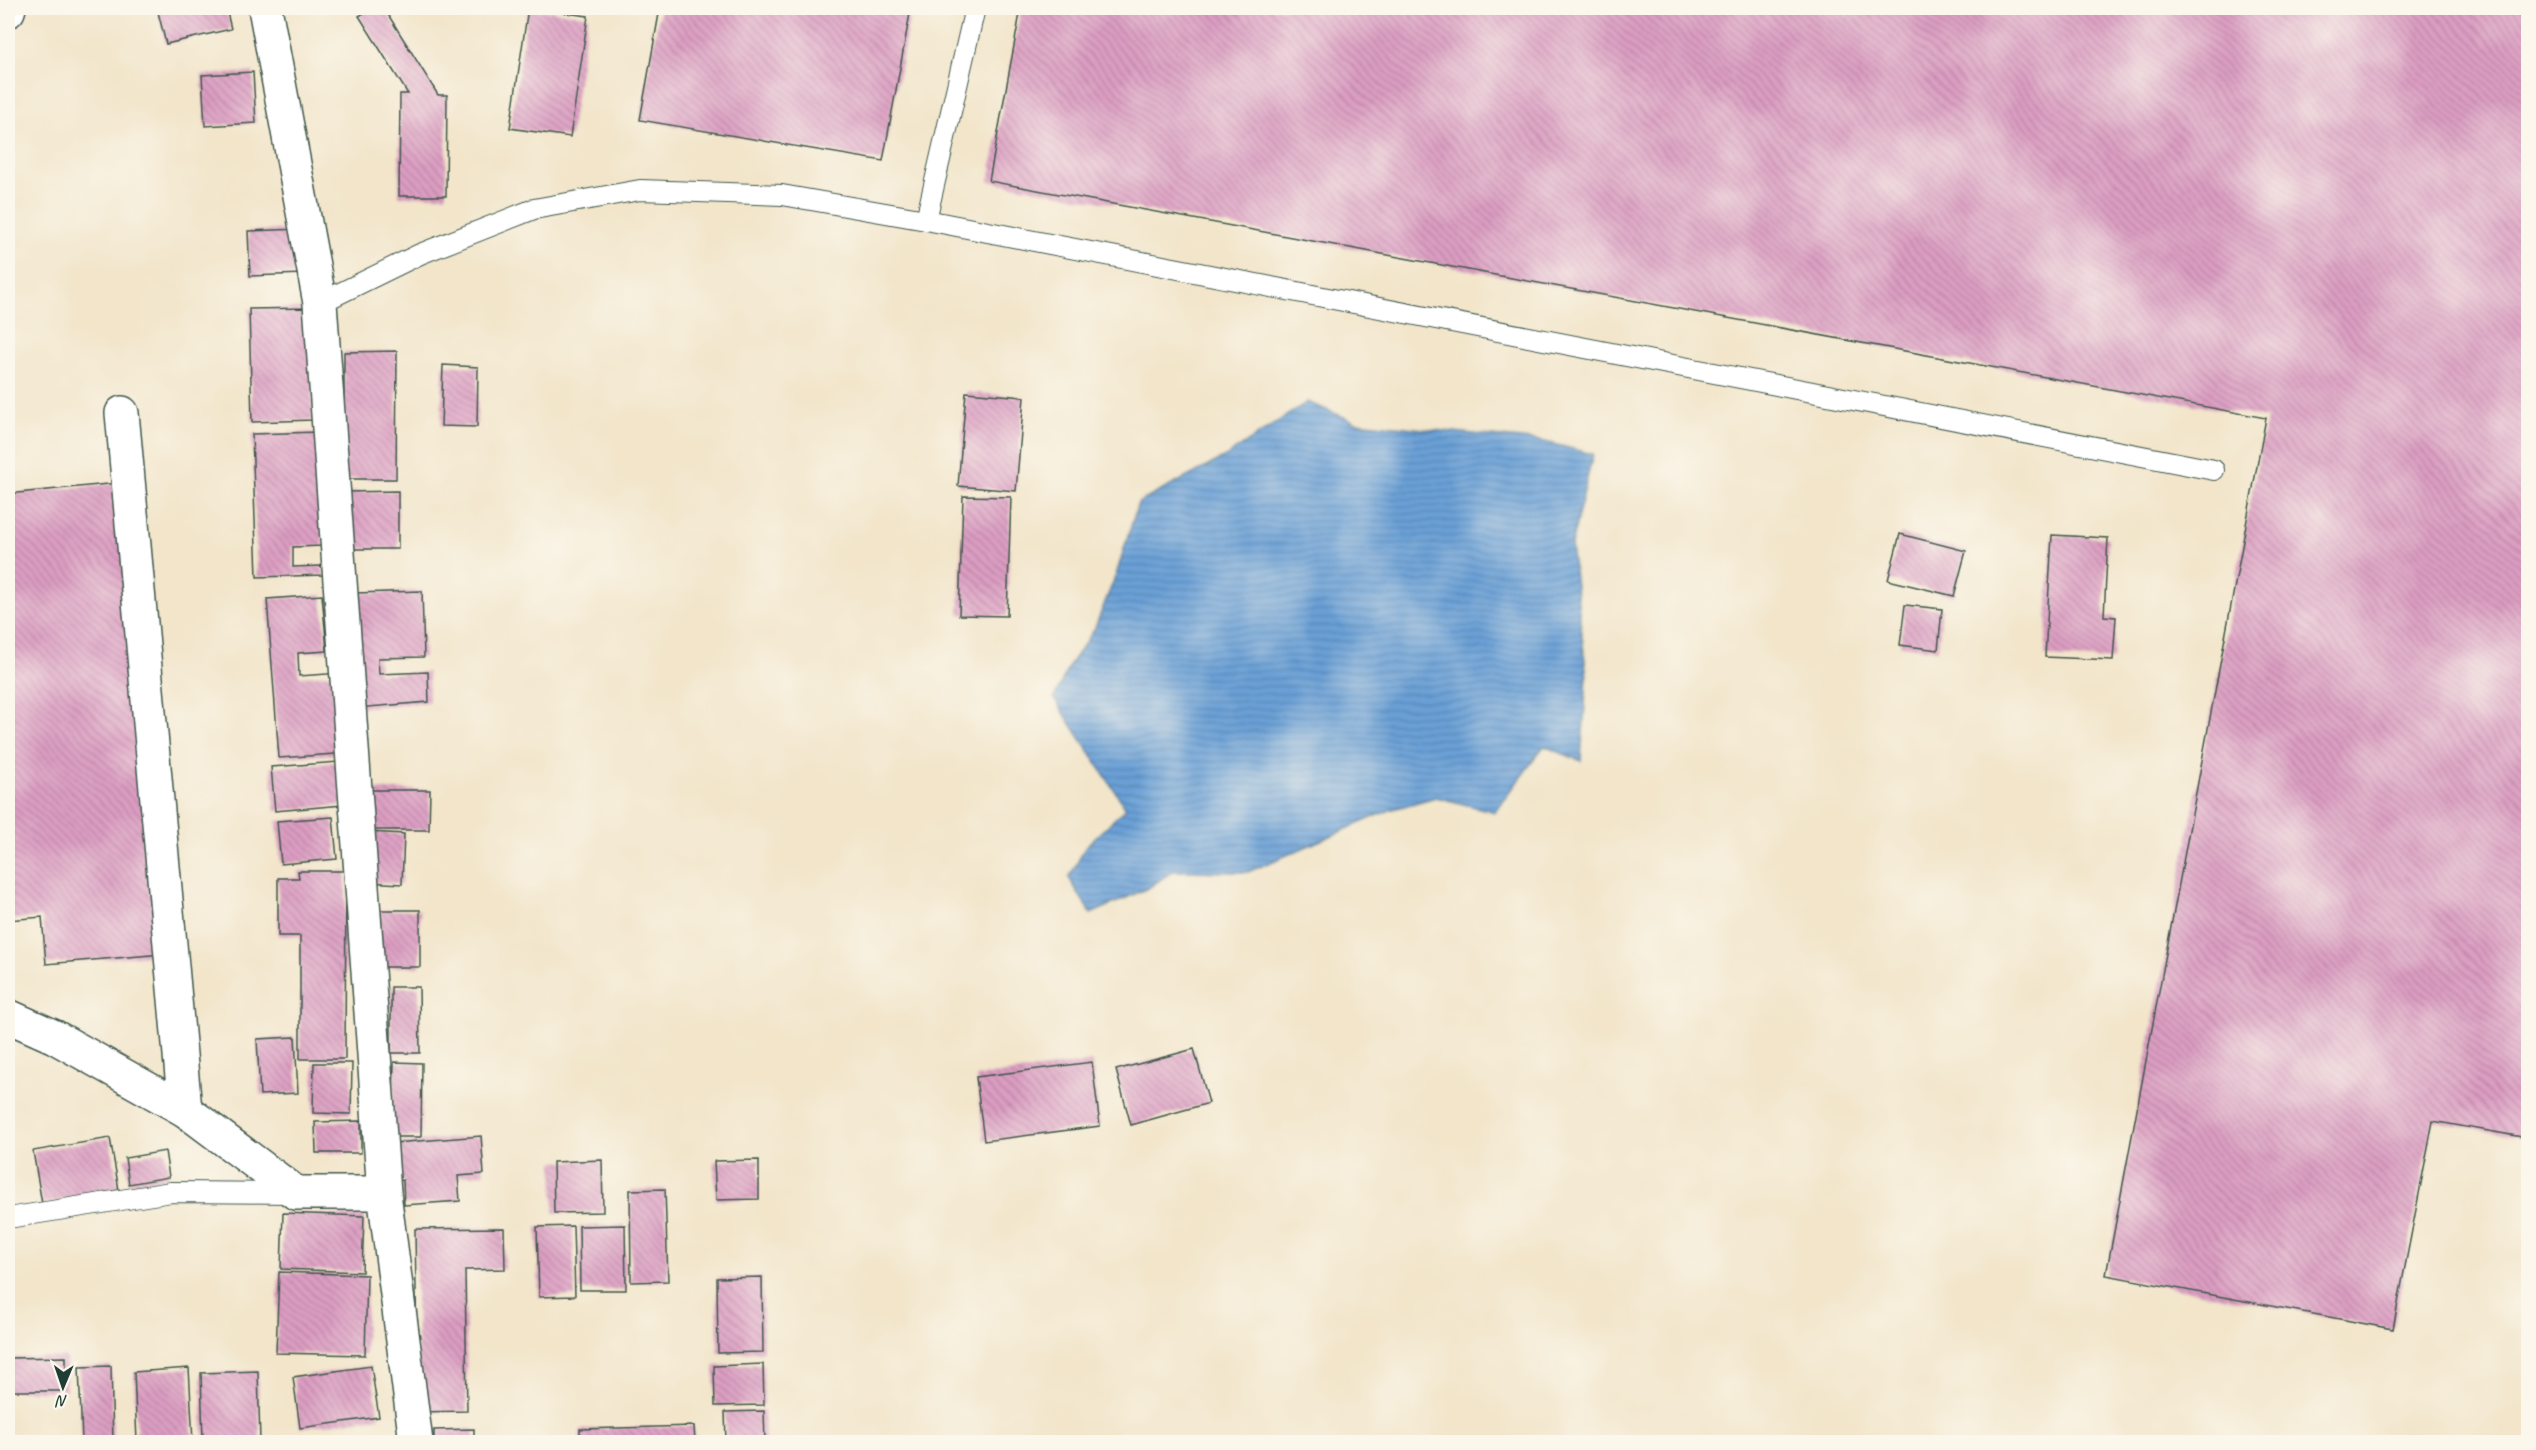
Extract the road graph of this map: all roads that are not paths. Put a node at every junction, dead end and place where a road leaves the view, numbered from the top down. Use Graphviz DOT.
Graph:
graph roads {
  1 [pos="265,8"];
  2 [pos="975,8"];
  3 [pos="926,220"];
  4 [pos="320,303"];
  5 [pos="122,413"];
  6 [pos="2214,470"];
  7 [pos="8,1016"];
  8 [pos="185,1110"];
  9 [pos="296,1193"];
  10 [pos="384,1193"];
  11 [pos="8,1218"];
  12 [pos="416,1443"];
  1 -- 4 [label="street"];
  2 -- 3 [label="lane"];
  3 -- 4 [label="lane"];
  3 -- 6 [label="lane"];
  4 -- 10 [label="street"];
  5 -- 8 [label="street"];
  7 -- 8 [label="street"];
  8 -- 9 [label="street"];
  9 -- 10 [label="street"];
  9 -- 11 [label="lane"];
  10 -- 12 [label="street"];
}
